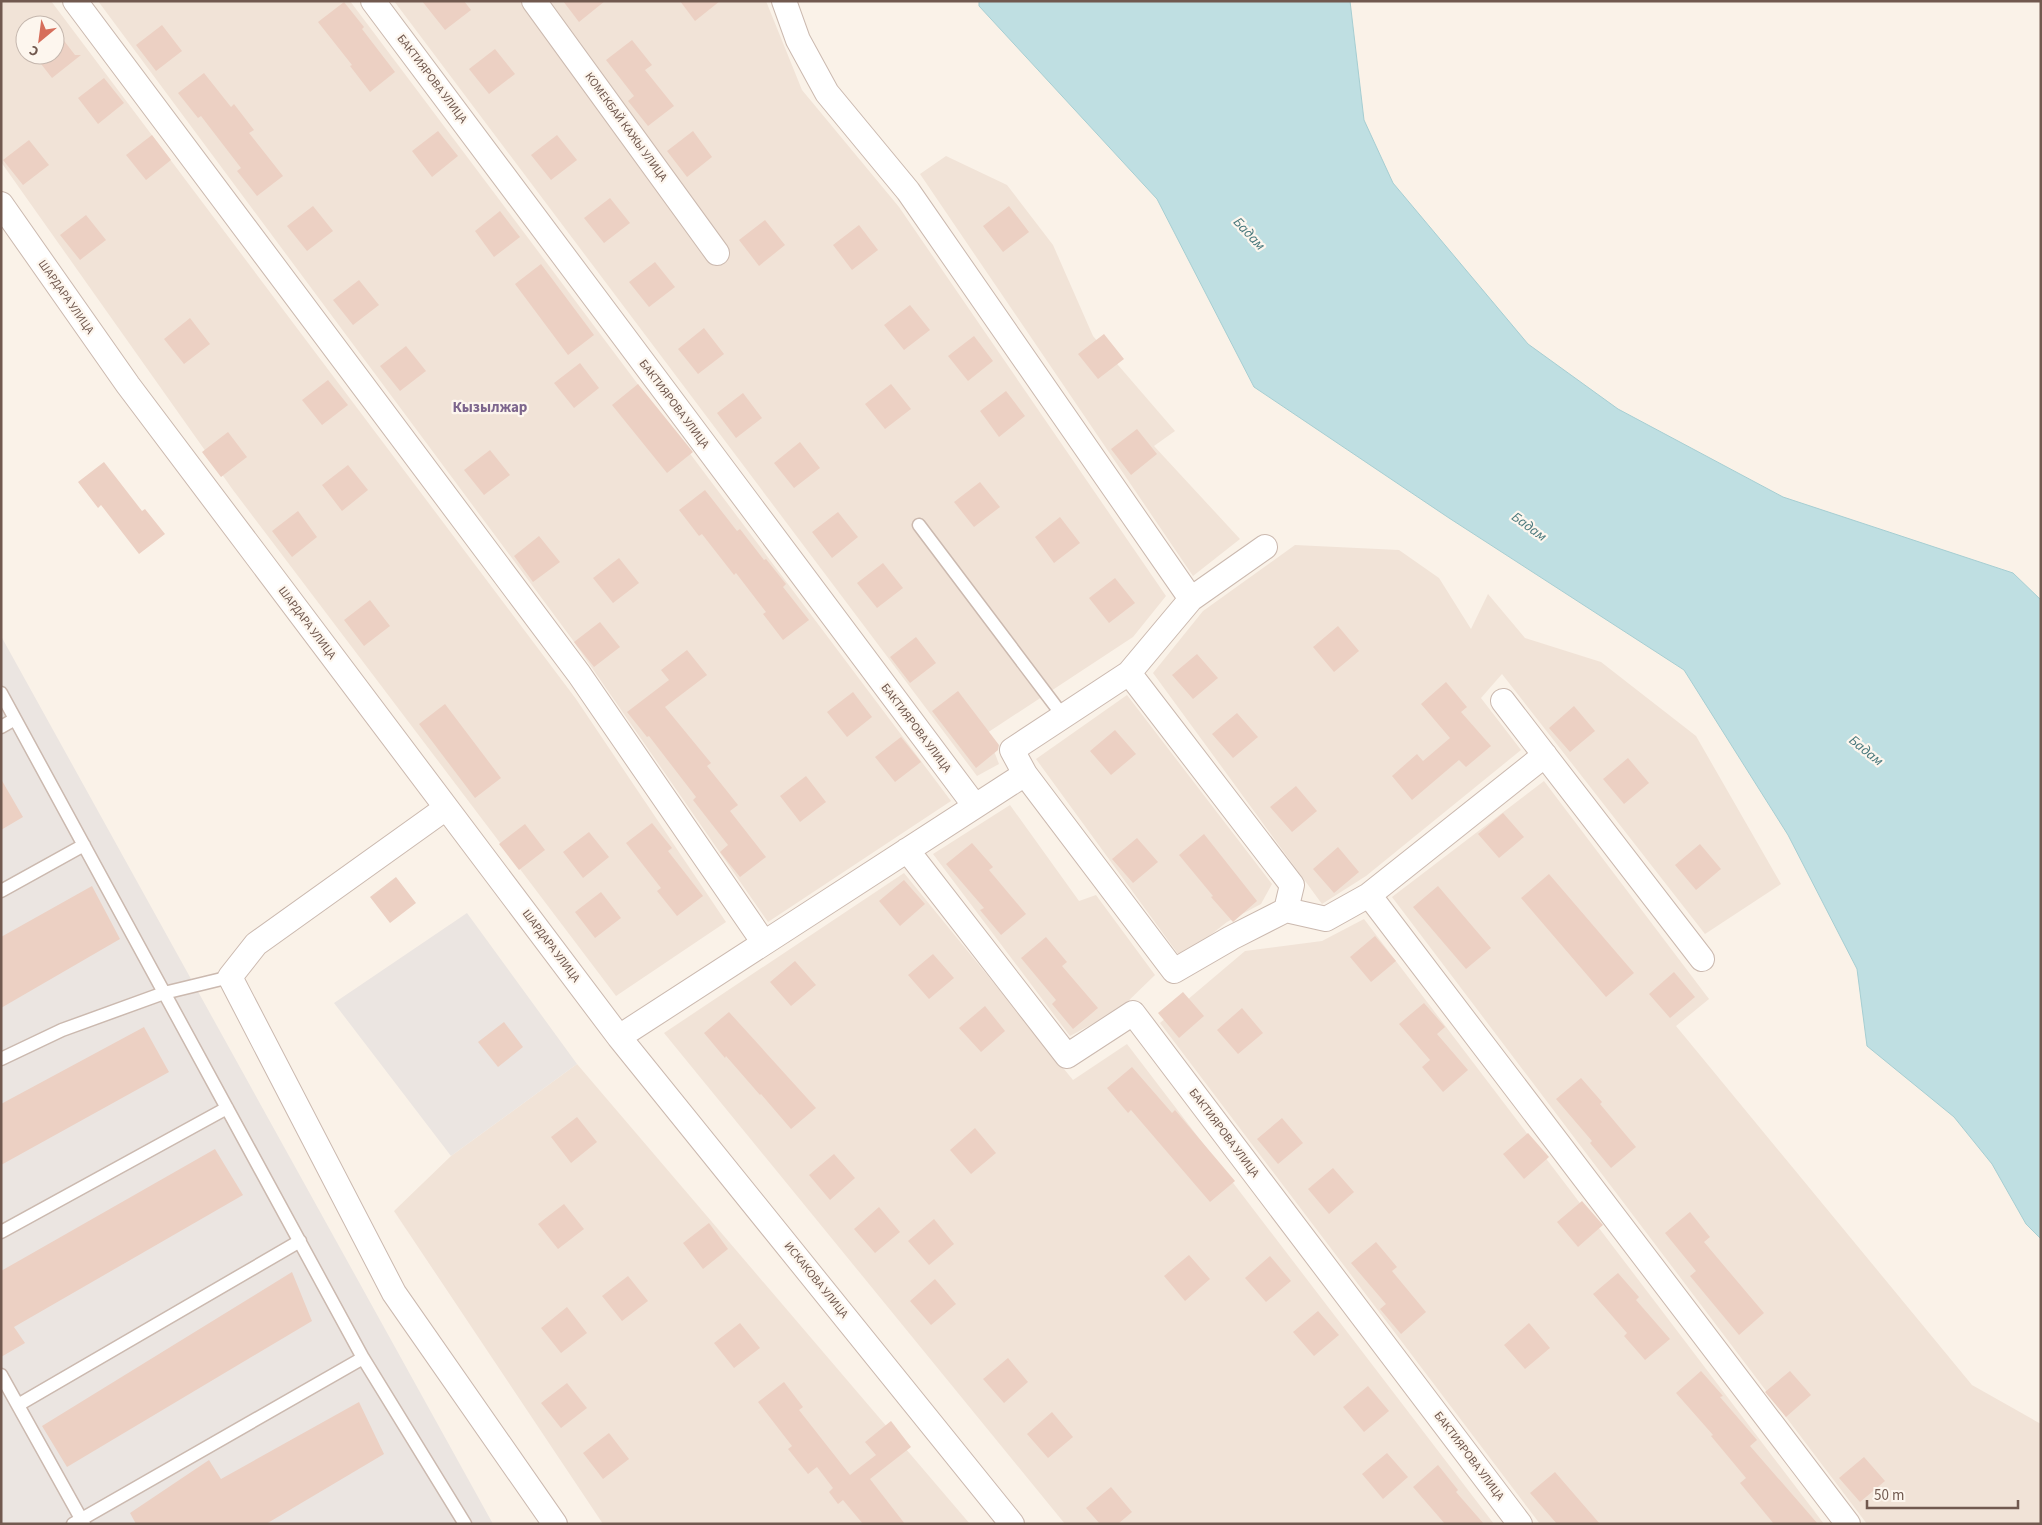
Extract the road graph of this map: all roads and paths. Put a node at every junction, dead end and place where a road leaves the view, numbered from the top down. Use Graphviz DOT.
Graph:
graph roads {
  1 [pos="75,1"];
  2 [pos="373,1"];
  3 [pos="534,1"];
  4 [pos="784,1"];
  5 [pos="1,204"];
  6 [pos="718,253"];
  7 [pos="920,525"];
  8 [pos="1265,547"];
  9 [pos="1191,599"];
  10 [pos="1129,673"];
  11 [pos="1,693"];
  12 [pos="1503,700"];
  13 [pos="1063,716"];
  14 [pos="15,719"];
  15 [pos="1,727"];
  16 [pos="1545,755"];
  17 [pos="1025,774"];
  18 [pos="975,806"];
  19 [pos="446,808"];
  20 [pos="84,845"];
  21 [pos="907,850"];
  22 [pos="1,891"];
  23 [pos="1369,895"];
  24 [pos="1286,910"];
  25 [pos="764,943"];
  26 [pos="1702,959"];
  27 [pos="230,977"];
  28 [pos="164,993"];
  29 [pos="620,1037"];
  30 [pos="1,1059"];
  31 [pos="228,1108"];
  32 [pos="1,1232"];
  33 [pos="300,1241"];
  34 [pos="363,1358"];
  35 [pos="1,1375"];
  36 [pos="18,1405"];
  37 [pos="79,1522"];
  38 [pos="465,1524"];
  39 [pos="555,1524"];
  40 [pos="1012,1524"];
  41 [pos="1520,1524"];
  42 [pos="1848,1524"];
  1 -- 25 [label="street"];
  2 -- 18 [label="street, БАКТИЯРОВА УЛИЦА"];
  3 -- 6 [label="street, КОМЕКБАЙ КАЖЫ УЛИЦА"];
  4 -- 9 [label="street"];
  5 -- 19 [label="street, ШАРДАРА УЛИЦА"];
  7 -- 13 [label="lane"];
  8 -- 9 [label="street"];
  9 -- 10 [label="street"];
  10 -- 13 [label="street"];
  10 -- 24 [label="street"];
  11 -- 14 [label="lane"];
  12 -- 16 [label="street"];
  13 -- 17 [label="street"];
  14 -- 15 [label="lane"];
  14 -- 20 [label="lane"];
  16 -- 23 [label="street"];
  16 -- 26 [label="street"];
  17 -- 18 [label="street"];
  17 -- 24 [label="street"];
  18 -- 21 [label="street"];
  19 -- 27 [label="street"];
  19 -- 29 [label="street, ШАРДАРА УЛИЦА"];
  20 -- 22 [label="lane"];
  20 -- 28 [label="lane"];
  21 -- 25 [label="street"];
  21 -- 41 [label="street, БАКТИЯРОВА УЛИЦА"];
  23 -- 24 [label="street"];
  23 -- 42 [label="street"];
  25 -- 29 [label="street"];
  27 -- 28 [label="lane"];
  27 -- 39 [label="street"];
  28 -- 30 [label="lane"];
  28 -- 31 [label="lane"];
  29 -- 40 [label="street, ИСКАКОВА УЛИЦА"];
  31 -- 32 [label="lane"];
  31 -- 33 [label="lane"];
  33 -- 34 [label="lane"];
  33 -- 36 [label="lane"];
  34 -- 37 [label="lane"];
  34 -- 38 [label="lane"];
  35 -- 36 [label="lane"];
  36 -- 37 [label="lane"];
}
